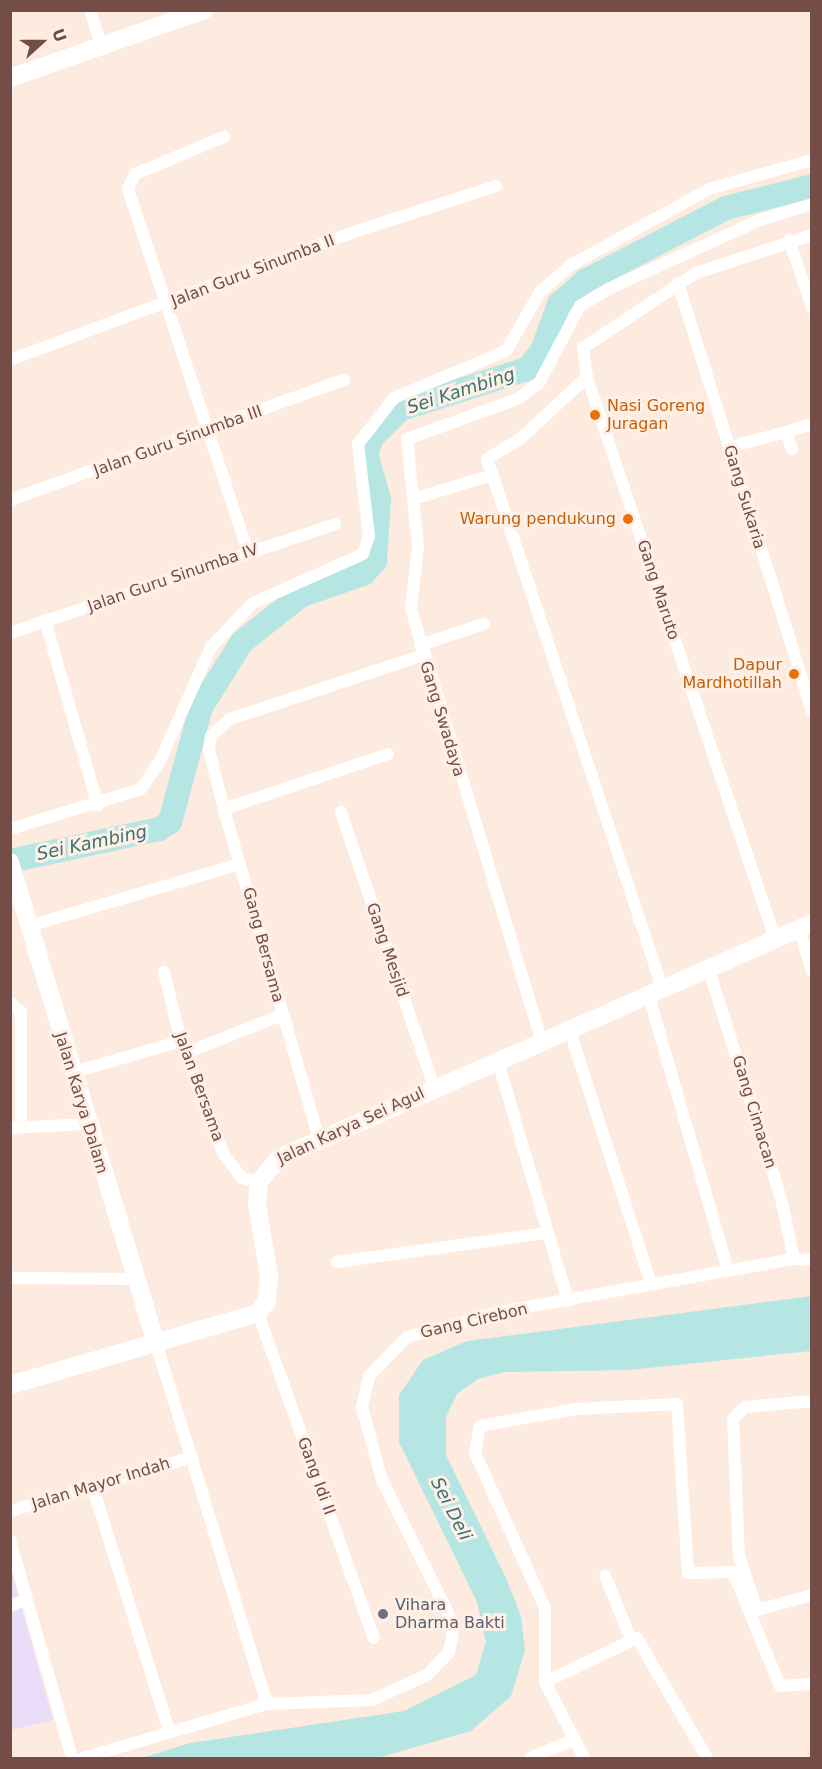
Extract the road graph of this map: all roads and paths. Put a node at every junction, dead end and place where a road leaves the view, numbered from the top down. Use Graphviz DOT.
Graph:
graph roads {
  1 [pos="90,10"];
  2 [pos="204,10"];
  3 [pos="102,46"];
  4 [pos="10,78"];
  5 [pos="224,137"];
  6 [pos="812,160"];
  7 [pos="496,186"];
  8 [pos="812,204"];
  9 [pos="812,235"];
  10 [pos="789,240"];
  11 [pos="678,283"];
  12 [pos="164,305"];
  13 [pos="812,307"];
  14 [pos="10,360"];
  15 [pos="587,377"];
  16 [pos="344,380"];
  17 [pos="812,424"];
  18 [pos="786,432"];
  19 [pos="206,433"];
  20 [pos="729,447"];
  21 [pos="792,449"];
  22 [pos="492,475"];
  23 [pos="413,499"];
  24 [pos="10,500"];
  25 [pos="335,524"];
  26 [pos="249,552"];
  27 [pos="45,620"];
  28 [pos="484,624"];
  29 [pos="10,633"];
  30 [pos="421,650"];
  31 [pos="812,710"];
  32 [pos="388,754"];
  33 [pos="98,806"];
  34 [pos="224,809"];
  35 [pos="341,812"];
  36 [pos="10,829"];
  37 [pos="10,862"];
  38 [pos="240,864"];
  39 [pos="29,926"];
  40 [pos="805,926"];
  41 [pos="775,939"];
  42 [pos="708,967"];
  43 [pos="812,971"];
  44 [pos="164,972"];
  45 [pos="655,990"];
  46 [pos="10,1004"];
  47 [pos="282,1015"];
  48 [pos="568,1028"];
  49 [pos="541,1039"];
  50 [pos="181,1041"];
  51 [pos="186,1053"];
  52 [pos="497,1058"];
  53 [pos="71,1073"];
  54 [pos="434,1087"];
  55 [pos="86,1124"];
  56 [pos="16,1127"];
  57 [pos="320,1139"];
  58 [pos="259,1182"];
  59 [pos="547,1233"];
  60 [pos="794,1259"];
  61 [pos="812,1260"];
  62 [pos="337,1262"];
  63 [pos="728,1270"];
  64 [pos="10,1278"];
  65 [pos="135,1279"];
  66 [pos="651,1284"];
  67 [pos="568,1301"];
  68 [pos="258,1313"];
  69 [pos="156,1343"];
  70 [pos="10,1384"];
  71 [pos="812,1401"];
  72 [pos="192,1457"];
  73 [pos="93,1488"];
  74 [pos="10,1511"];
  75 [pos="10,1540"];
  76 [pos="605,1576"];
  77 [pos="812,1595"];
  78 [pos="27,1599"];
  79 [pos="10,1606"];
  80 [pos="374,1638"];
  81 [pos="631,1639"];
  82 [pos="545,1682"];
  83 [pos="812,1684"];
  84 [pos="267,1704"];
  85 [pos="169,1730"];
  86 [pos="573,1740"];
  87 [pos="72,1758"];
  88 [pos="83,1758"];
  89 [pos="530,1758"];
  90 [pos="584,1758"];
  91 [pos="707,1758"];
  1 -- 3 [label="street"];
  2 -- 3 [label="main road"];
  3 -- 4 [label="main road"];
  5 -- 12 [label="street"];
  6 -- 33 [label="street"];
  7 -- 12 [label="street, Jalan Guru Sinumba II"];
  8 -- 23 [label="street, Gang Swadaya"];
  9 -- 10 [label="street"];
  10 -- 11 [label="street"];
  10 -- 13 [label="street"];
  11 -- 15 [label="street, Gang Maruto"];
  11 -- 20 [label="street, Gang Sukaria"];
  12 -- 14 [label="street, Jalan Guru Sinumba II"];
  12 -- 19 [label="street"];
  15 -- 22 [label="street"];
  15 -- 41 [label="street, Gang Maruto"];
  16 -- 19 [label="street, Jalan Guru Sinumba III"];
  17 -- 18 [label="street"];
  18 -- 20 [label="street"];
  18 -- 21 [label="street"];
  19 -- 24 [label="street, Jalan Guru Sinumba III"];
  19 -- 26 [label="street"];
  20 -- 31 [label="street, Gang Sukaria"];
  22 -- 23 [label="street"];
  22 -- 45 [label="street"];
  23 -- 30 [label="street, Gang Swadaya"];
  25 -- 26 [label="street, Jalan Guru Sinumba IV"];
  26 -- 27 [label="street, Jalan Guru Sinumba IV"];
  27 -- 29 [label="street, Jalan Guru Sinumba IV"];
  27 -- 33 [label="street"];
  28 -- 30 [label="street"];
  30 -- 34 [label="street, Gang Bersama"];
  30 -- 49 [label="street, Gang Swadaya"];
  32 -- 34 [label="street"];
  33 -- 36 [label="street"];
  34 -- 38 [label="street, Gang Bersama"];
  35 -- 54 [label="street, Gang Mesjid"];
  37 -- 39 [label="main road, Jalan Karya Dalam"];
  38 -- 39 [label="street"];
  38 -- 47 [label="street, Gang Bersama"];
  39 -- 53 [label="main road, Jalan Karya Dalam"];
  40 -- 41 [label="main road, Jalan Karya Sei Agul"];
  40 -- 43 [label="street"];
  41 -- 42 [label="main road, Jalan Karya Sei Agul"];
  42 -- 45 [label="main road, Jalan Karya Sei Agul"];
  42 -- 60 [label="street, Gang Cimacan"];
  44 -- 50 [label="street, Jalan Bersama"];
  45 -- 48 [label="main road, Jalan Karya Sei Agul"];
  45 -- 63 [label="street"];
  46 -- 56 [label="street"];
  47 -- 51 [label="street"];
  47 -- 57 [label="street, Gang Bersama"];
  48 -- 49 [label="main road, Jalan Karya Sei Agul"];
  48 -- 66 [label="street"];
  49 -- 52 [label="main road, Jalan Karya Sei Agul"];
  50 -- 51 [label="street, Jalan Bersama"];
  50 -- 53 [label="street"];
  51 -- 58 [label="street, Jalan Bersama"];
  52 -- 54 [label="main road, Jalan Karya Sei Agul"];
  52 -- 59 [label="street"];
  53 -- 55 [label="main road, Jalan Karya Dalam"];
  54 -- 57 [label="main road, Jalan Karya Sei Agul"];
  55 -- 56 [label="street"];
  55 -- 65 [label="main road, Jalan Karya Dalam"];
  57 -- 58 [label="main road, Jalan Karya Sei Agul"];
  58 -- 68 [label="main road"];
  59 -- 62 [label="street"];
  59 -- 67 [label="street"];
  60 -- 61 [label="street, Gang Cirebon"];
  60 -- 63 [label="street, Gang Cirebon"];
  63 -- 66 [label="street, Gang Cirebon"];
  64 -- 65 [label="street"];
  65 -- 69 [label="main road, Jalan Karya Dalam"];
  66 -- 67 [label="street, Gang Cirebon"];
  67 -- 84 [label="street, Gang Cirebon"];
  68 -- 69 [label="main road"];
  68 -- 80 [label="street, Gang Idi II"];
  69 -- 70 [label="main road"];
  69 -- 72 [label="street"];
  71 -- 77 [label="street"];
  72 -- 73 [label="street, Jalan Mayor Indah"];
  72 -- 84 [label="street"];
  73 -- 74 [label="street, Jalan Mayor Indah"];
  73 -- 85 [label="street"];
  75 -- 78 [label="street"];
  76 -- 81 [label="street"];
  78 -- 79 [label="street"];
  78 -- 87 [label="street"];
  81 -- 82 [label="street"];
  81 -- 91 [label="street"];
  82 -- 83 [label="street"];
  82 -- 86 [label="street"];
  84 -- 85 [label="street"];
  85 -- 88 [label="street"];
  86 -- 89 [label="street"];
  86 -- 90 [label="street"];
}
